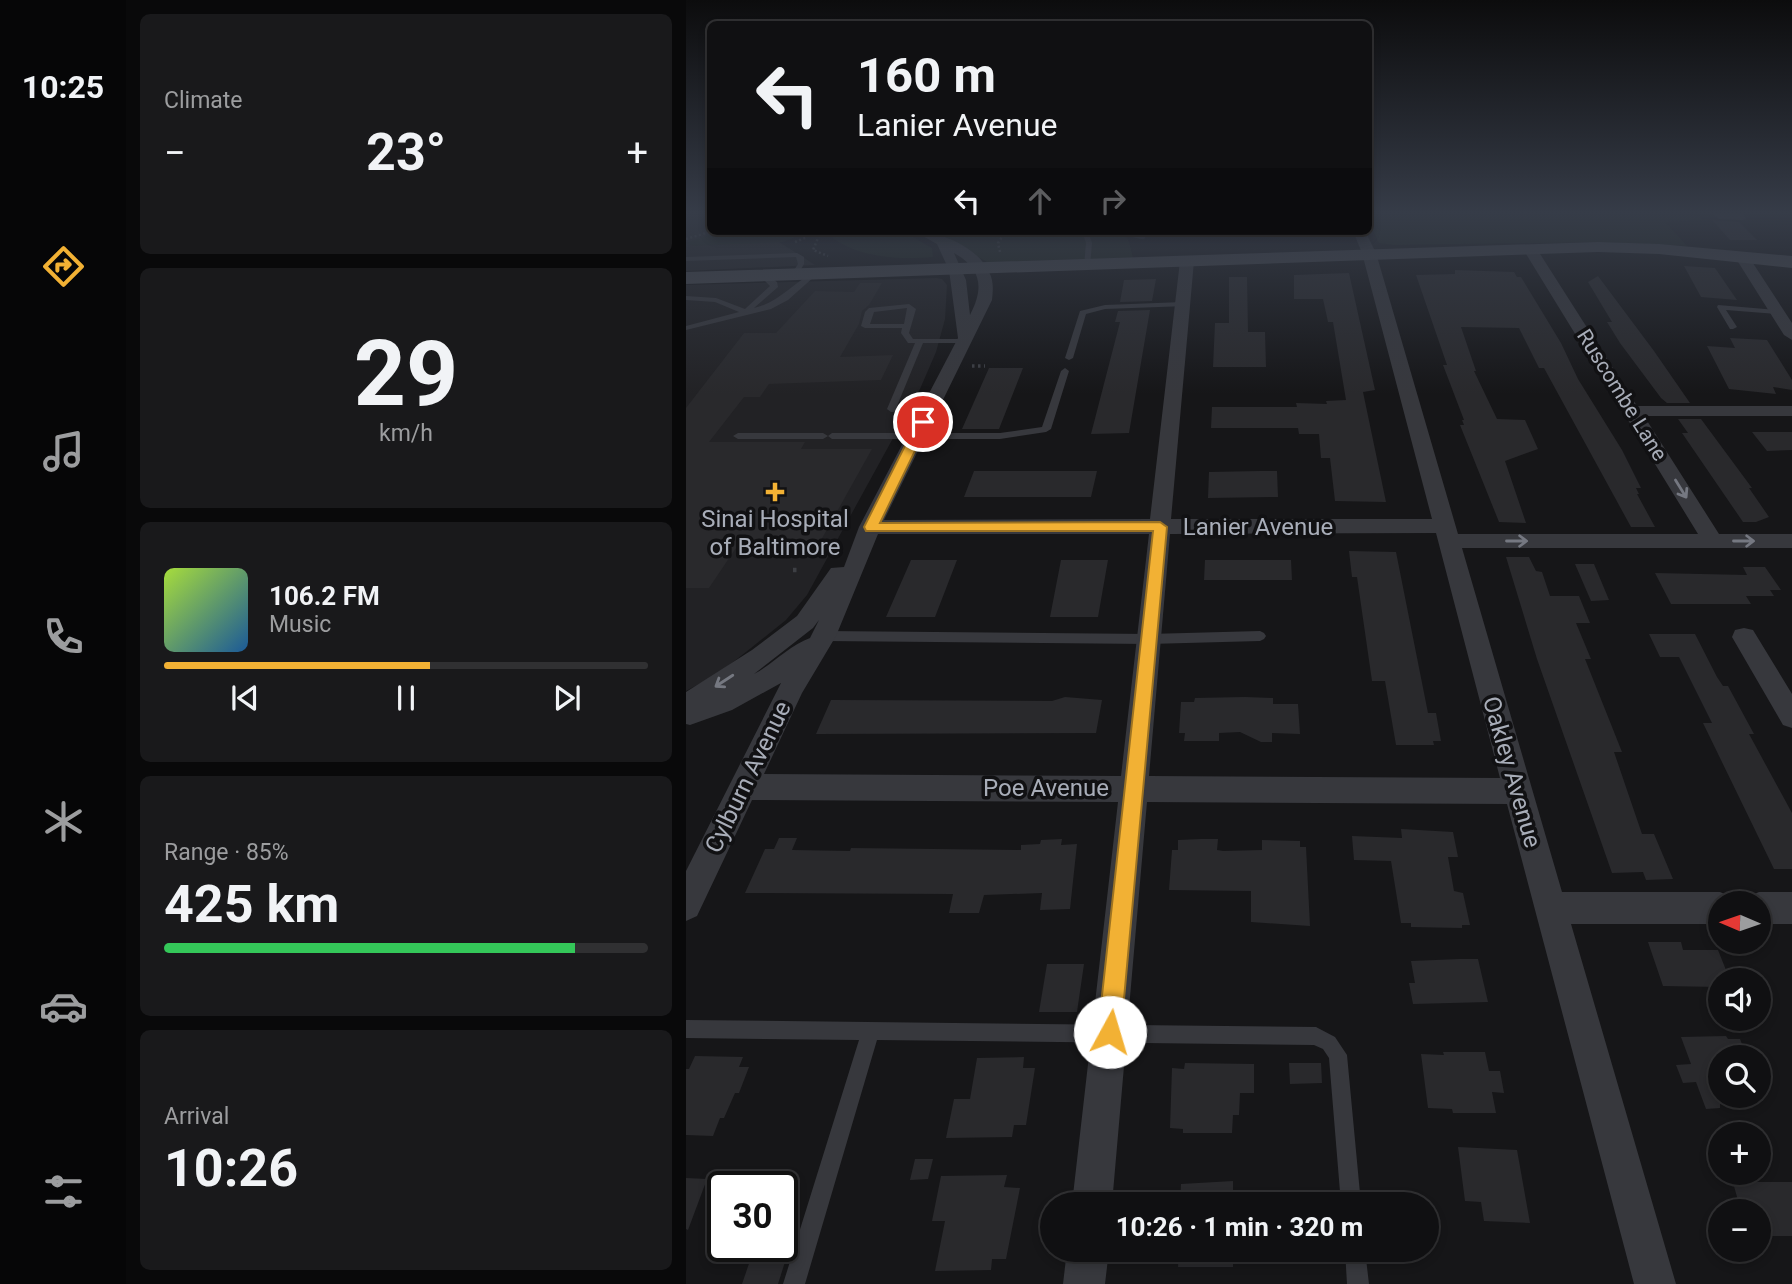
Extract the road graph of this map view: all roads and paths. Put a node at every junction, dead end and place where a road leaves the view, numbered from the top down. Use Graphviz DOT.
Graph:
graph roads {
  1 [pos="837,274"];
  2 [pos="959,274"];
  3 [pos="983,274"];
  4 [pos="1186,274"];
  5 [pos="1370,274"];
  6 [pos="1546,274"];
  7 [pos="1754,274"];
  8 [pos="804,275"];
  9 [pos="764,276"];
  10 [pos="686,278"];
  11 [pos="686,298"];
  12 [pos="1183,304"];
  13 [pos="746,312"];
  14 [pos="1784,317"];
  15 [pos="908,326"];
  16 [pos="1733,327"];
  17 [pos="686,328"];
  18 [pos="1792,335"];
  19 [pos="963,338"];
  20 [pos="920,342"];
  21 [pos="1069,358"];
  22 [pos="972,366"];
  23 [pos="985,366"];
  24 [pos="1065,371"];
  25 [pos="930,408"];
  26 [pos="1632,411"];
  27 [pos="1792,411"];
  28 [pos="738,436"];
  29 [pos="916,436"];
  30 [pos="870,527"];
  31 [pos="1160,527"];
  32 [pos="1446,534"];
  33 [pos="1713,541"];
  34 [pos="1792,541"];
  35 [pos="828,591"];
  36 [pos="824,636"];
  37 [pos="1260,636"];
  38 [pos="1744,637"];
  39 [pos="1149,639"];
  40 [pos="803,655"];
  41 [pos="777,672"];
  42 [pos="686,706"];
  43 [pos="686,715"];
  44 [pos="1792,717"];
  45 [pos="743,787"];
  46 [pos="1134,788"];
  47 [pos="1517,791"];
  48 [pos="686,905"];
  49 [pos="1550,908"];
  50 [pos="1708,908"];
  51 [pos="1771,908"];
  52 [pos="1792,908"];
  53 [pos="686,1029"];
  54 [pos="870,1032"];
  55 [pos="1110,1032"];
  56 [pos="1093,1192"];
  57 [pos="1350,1192"];
  58 [pos="1087,1262"];
  59 [pos="1356,1262"];
  60 [pos="794,1284"];
  61 [pos="1084,1284"];
  62 [pos="1358,1284"];
  63 [pos="1655,1284"];
  1 -- 8 [label="main road"];
  2 -- 19 [label="street, Cylburn Avenue"];
  3 -- 19 [label="street, Cylburn Avenue"];
  4 -- 12 [label="street"];
  5 -- 32 [label="street, Oakley Avenue"];
  6 -- 26 [label="street, Ruscombe Lane"];
  7 -- 14 [label="street"];
  8 -- 9 [label="main road"];
  8 -- 13 [label="lane"];
  9 -- 10 [label="main road"];
  9 -- 13 [label="lane"];
  11 -- 13 [label="lane"];
  12 -- 21 [label="lane"];
  12 -- 31 [label="street"];
  13 -- 17 [label="lane"];
  14 -- 16 [label="lane"];
  14 -- 18 [label="street"];
  15 -- 15 [label="lane"];
  15 -- 20 [label="lane"];
  19 -- 20 [label="lane"];
  19 -- 25 [label="street, Cylburn Avenue"];
  20 -- 25 [label="lane"];
  22 -- 23 [label="path"];
  24 -- 29 [label="lane"];
  25 -- 29 [label="street, Cylburn Avenue"];
  26 -- 27 [label="street"];
  26 -- 33 [label="street, Ruscombe Lane, one-way"];
  28 -- 29 [label="lane"];
  29 -- 30 [label="street, Cylburn Avenue"];
  30 -- 31 [label="street, Lanier Avenue"];
  30 -- 35 [label="street"];
  30 -- 36 [label="street, Cylburn Avenue"];
  31 -- 32 [label="street, Lanier Avenue"];
  31 -- 39 [label="street"];
  32 -- 33 [label="street, Lanier Avenue, one-way"];
  32 -- 47 [label="street, Oakley Avenue"];
  33 -- 34 [label="street, Lanier Avenue, one-way"];
  35 -- 40 [label="street"];
  35 -- 41 [label="street"];
  36 -- 39 [label="lane"];
  36 -- 40 [label="street"];
  36 -- 41 [label="street, Cylburn Avenue"];
  37 -- 39 [label="lane"];
  38 -- 44 [label="street"];
  39 -- 46 [label="street"];
  40 -- 41 [label="street"];
  41 -- 42 [label="street, one-way"];
  41 -- 43 [label="street"];
  41 -- 45 [label="street, Cylburn Avenue"];
  45 -- 46 [label="street, Poe Avenue"];
  45 -- 48 [label="street, Cylburn Avenue"];
  46 -- 47 [label="street, Poe Avenue"];
  46 -- 55 [label="street"];
  47 -- 49 [label="street, Oakley Avenue"];
  49 -- 50 [label="street"];
  49 -- 63 [label="street, Oakley Avenue"];
  51 -- 52 [label="street"];
  53 -- 54 [label="lane"];
  54 -- 55 [label="lane"];
  54 -- 60 [label="lane"];
  55 -- 56 [label="street"];
  55 -- 57 [label="lane"];
  58 -- 61 [label="street"];
  59 -- 62 [label="lane"];
}
